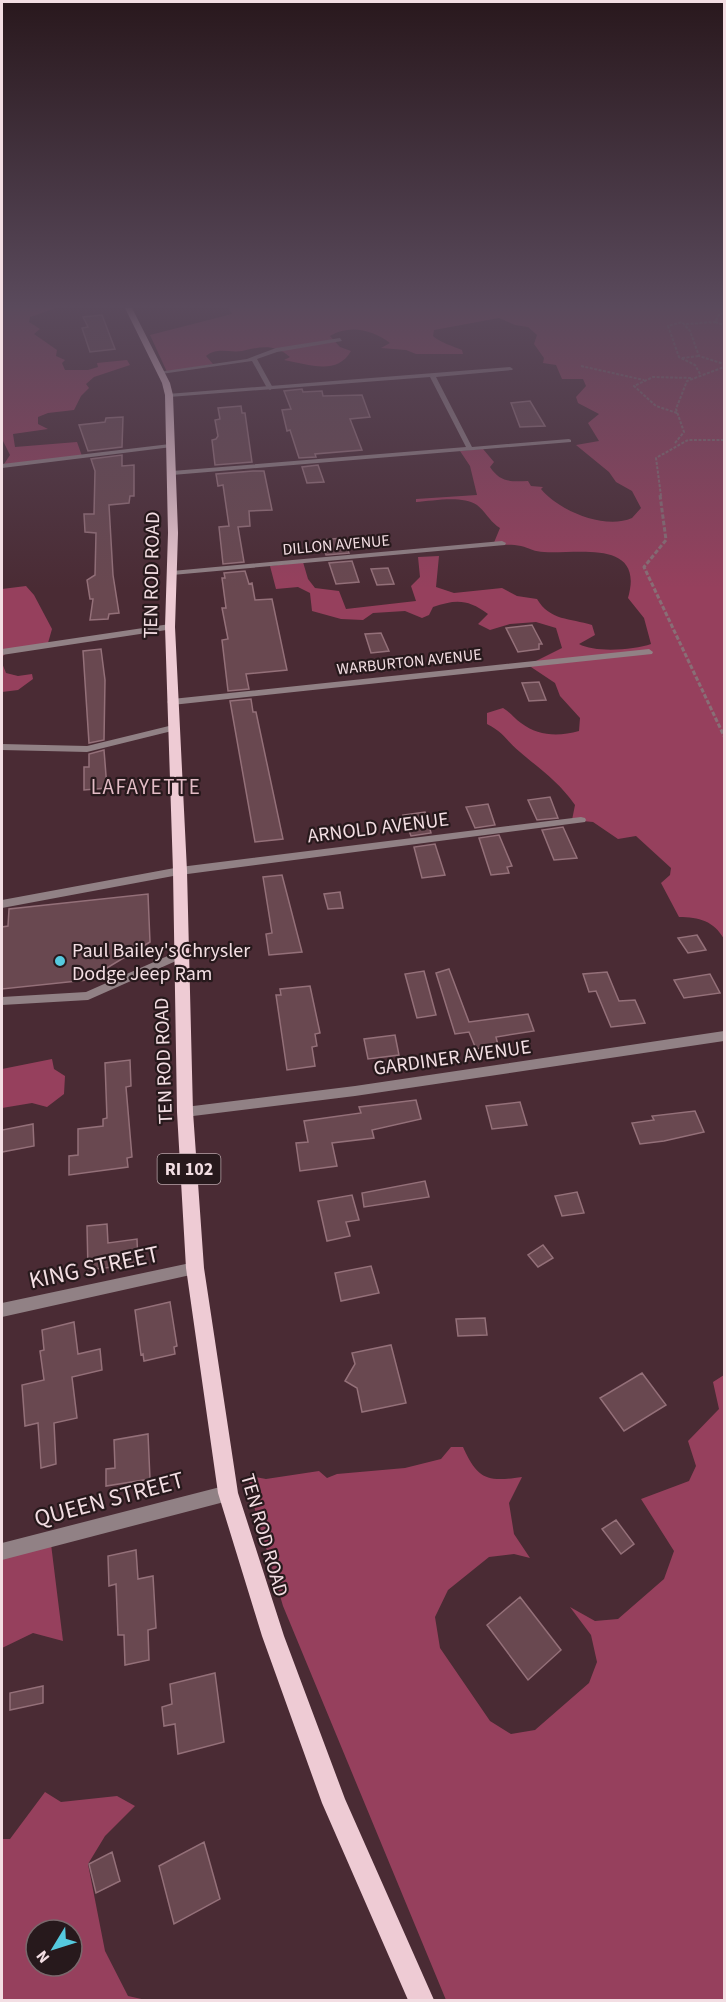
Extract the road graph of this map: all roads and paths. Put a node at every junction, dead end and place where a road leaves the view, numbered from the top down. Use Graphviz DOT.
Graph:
graph roads {
  1 [pos="169,401"];
  2 [pos="446,401"];
  3 [pos="651,401"];
  4 [pos="679,401"];
  5 [pos="677,413"];
  6 [pos="724,440"];
  7 [pos="569,441"];
  8 [pos="675,443"];
  9 [pos="170,446"];
  10 [pos="470,449"];
  11 [pos="2,466"];
  12 [pos="172,472"];
  13 [pos="502,543"];
  14 [pos="172,573"];
  15 [pos="170,627"];
  16 [pos="2,652"];
  17 [pos="650,652"];
  18 [pos="172,702"];
  19 [pos="173,728"];
  20 [pos="724,736"];
  21 [pos="2,747"];
  22 [pos="581,820"];
  23 [pos="180,871"];
  24 [pos="2,904"];
  25 [pos="181,954"];
  26 [pos="2,1001"];
  27 [pos="724,1036"];
  28 [pos="185,1112"];
  29 [pos="195,1268"];
  30 [pos="2,1310"];
  31 [pos="228,1493"];
  32 [pos="2,1552"];
  33 [pos="421,2001"];
  1 -- 9 [label="main road, TEN ROD ROAD / RI 102"];
  2 -- 10 [label="street"];
  3 -- 5 [label="path"];
  4 -- 5 [label="path"];
  5 -- 8 [label="path"];
  6 -- 8 [label="path"];
  7 -- 10 [label="street"];
  8 -- 20 [label="path"];
  9 -- 11 [label="street"];
  9 -- 12 [label="main road, TEN ROD ROAD / RI 102"];
  10 -- 12 [label="street"];
  12 -- 14 [label="main road, TEN ROD ROAD / RI 102"];
  13 -- 14 [label="street, DILLON AVENUE"];
  14 -- 15 [label="main road, TEN ROD ROAD / RI 102"];
  15 -- 16 [label="street"];
  15 -- 18 [label="main road, TEN ROD ROAD / RI 102"];
  17 -- 18 [label="street, WARBURTON AVENUE"];
  18 -- 19 [label="main road, TEN ROD ROAD / RI 102"];
  19 -- 21 [label="street"];
  19 -- 23 [label="main road, TEN ROD ROAD / RI 102"];
  22 -- 23 [label="street, ARNOLD AVENUE"];
  23 -- 24 [label="street, ARNOLD AVENUE"];
  23 -- 25 [label="main road, TEN ROD ROAD / RI 102"];
  25 -- 26 [label="street"];
  25 -- 28 [label="main road, TEN ROD ROAD / RI 102"];
  27 -- 28 [label="street, GARDINER AVENUE"];
  28 -- 29 [label="main road, TEN ROD ROAD / RI 102"];
  29 -- 30 [label="street, KING STREET"];
  29 -- 31 [label="main road, TEN ROD ROAD / RI 102"];
  31 -- 32 [label="street, QUEEN STREET"];
  31 -- 33 [label="main road, TEN ROD ROAD / RI 102"];
}
